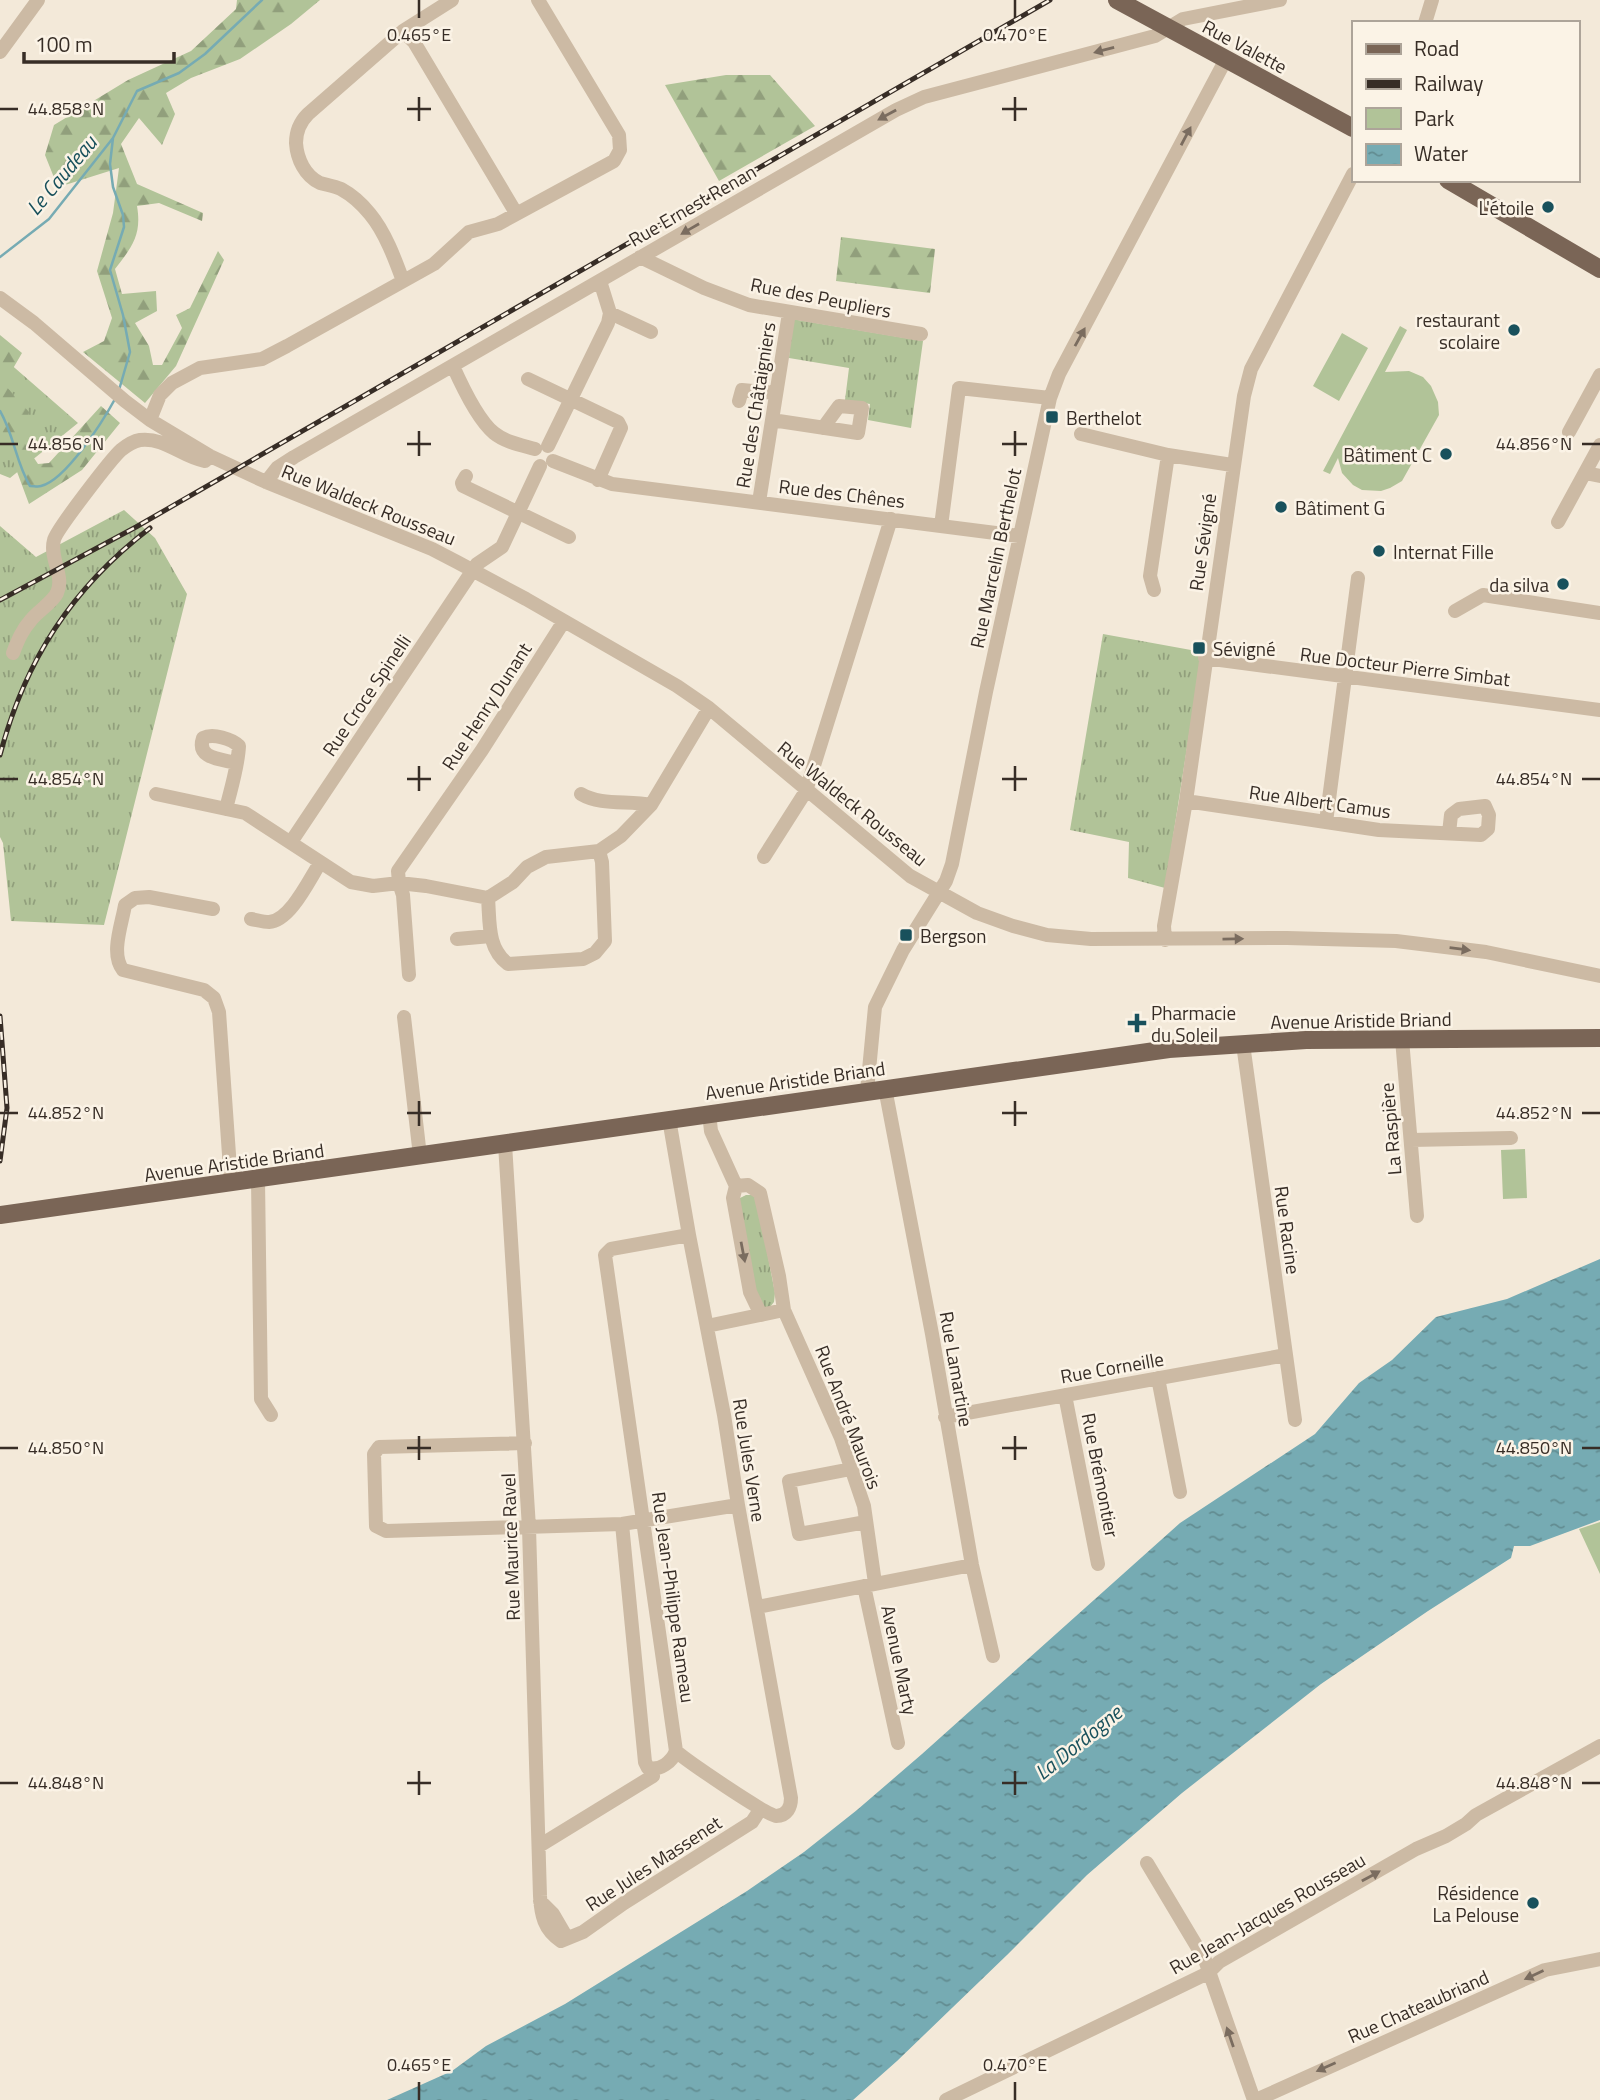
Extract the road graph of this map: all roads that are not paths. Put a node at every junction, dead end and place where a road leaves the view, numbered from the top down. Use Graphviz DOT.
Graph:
graph roads {
  1 [pos="38,0"];
  2 [pos="452,0"];
  3 [pos="538,0"];
  4 [pos="1116,0"];
  5 [pos="1280,0"];
  6 [pos="1432,0"];
  7 [pos="1426,21"];
  8 [pos="1168,28"];
  9 [pos="403,31"];
  10 [pos="0,51"];
  11 [pos="1226,59"];
  12 [pos="1352,127"];
  13 [pos="1352,176"];
  14 [pos="1452,182"];
  15 [pos="516,213"];
  16 [pos="1527,225"];
  17 [pos="640,257"];
  18 [pos="1600,258"];
  19 [pos="1600,269"];
  20 [pos="402,281"];
  21 [pos="600,281"];
  22 [pos="0,298"];
  23 [pos="610,313"];
  24 [pos="789,313"];
  25 [pos="651,332"];
  26 [pos="921,334"];
  27 [pos="453,366"];
  28 [pos="1600,375"];
  29 [pos="528,379"];
  30 [pos="776,393"];
  31 [pos="1050,398"];
  32 [pos="570,400"];
  33 [pos="739,401"];
  34 [pos="150,420"];
  35 [pos="772,420"];
  36 [pos="823,428"];
  37 [pos="1569,432"];
  38 [pos="1081,434"];
  39 [pos="1600,445"];
  40 [pos="1168,454"];
  41 [pos="210,456"];
  42 [pos="544,456"];
  43 [pos="1232,465"];
  44 [pos="1585,473"];
  45 [pos="1600,475"];
  46 [pos="466,476"];
  47 [pos="598,480"];
  48 [pos="266,482"];
  49 [pos="759,502"];
  50 [pos="519,513"];
  51 [pos="891,519"];
  52 [pos="1558,522"];
  53 [pos="941,526"];
  54 [pos="1019,536"];
  55 [pos="569,537"];
  56 [pos="474,570"];
  57 [pos="1358,578"];
  58 [pos="1154,590"];
  59 [pos="1455,611"];
  60 [pos="1600,613"];
  61 [pos="564,621"];
  62 [pos="13,653"];
  63 [pos="1205,659"];
  64 [pos="1345,678"];
  65 [pos="709,708"];
  66 [pos="1600,710"];
  67 [pos="236,763"];
  68 [pos="806,791"];
  69 [pos="156,794"];
  70 [pos="581,794"];
  71 [pos="1186,801"];
  72 [pos="651,806"];
  73 [pos="226,809"];
  74 [pos="1326,822"];
  75 [pos="1449,833"];
  76 [pos="291,842"];
  77 [pos="599,851"];
  78 [pos="764,857"];
  79 [pos="320,863"];
  80 [pos="399,883"];
  81 [pos="938,893"];
  82 [pos="488,898"];
  83 [pos="213,909"];
  84 [pos="251,919"];
  85 [pos="491,936"];
  86 [pos="457,939"];
  87 [pos="1164,940"];
  88 [pos="409,975"];
  89 [pos="1600,976"];
  90 [pos="404,1017"];
  91 [pos="1600,1038"];
  92 [pos="1402,1039"];
  93 [pos="1244,1044"];
  94 [pos="876,1090"];
  95 [pos="709,1113"];
  96 [pos="669,1119"];
  97 [pos="1511,1138"];
  98 [pos="1411,1140"];
  99 [pos="505,1143"];
  100 [pos="420,1156"];
  101 [pos="258,1180"];
  102 [pos="231,1183"];
  103 [pos="736,1186"];
  104 [pos="0,1215"];
  105 [pos="1417,1216"];
  106 [pos="689,1235"];
  107 [pos="783,1310"];
  108 [pos="761,1315"];
  109 [pos="707,1326"];
  110 [pos="1286,1355"];
  111 [pos="1158,1378"];
  112 [pos="1065,1395"];
  113 [pos="271,1415"];
  114 [pos="946,1417"];
  115 [pos="1295,1420"];
  116 [pos="525,1443"];
  117 [pos="851,1469"];
  118 [pos="1180,1492"];
  119 [pos="738,1505"];
  120 [pos="643,1521"];
  121 [pos="866,1522"];
  122 [pos="622,1524"];
  123 [pos="529,1528"];
  124 [pos="1098,1564"];
  125 [pos="972,1565"];
  126 [pos="870,1584"];
  127 [pos="757,1608"];
  128 [pos="993,1656"];
  129 [pos="898,1743"];
  130 [pos="1600,1746"];
  131 [pos="676,1751"];
  132 [pos="652,1769"];
  133 [pos="760,1810"];
  134 [pos="539,1846"];
  135 [pos="1147,1863"];
  136 [pos="564,1940"];
  137 [pos="1600,1959"];
  138 [pos="1208,1973"];
  139 [pos="949,2099"];
  140 [pos="1255,2100"];
  1 -- 10 [label="street"];
  2 -- 9 [label="street"];
  3 -- 15 [label="street"];
  4 -- 8 [label="main road, Rue Valette"];
  5 -- 8 [label="street, Rue Ernest Renan"];
  6 -- 7 [label="street"];
  8 -- 11 [label="main road, Rue Valette"];
  8 -- 17 [label="street, Rue Ernest Renan, one-way"];
  9 -- 15 [label="street"];
  9 -- 20 [label="street"];
  11 -- 12 [label="main road, Rue Valette"];
  31 -- 11 [label="street, Rue Marcelin Berthelot, one-way"];
  13 -- 43 [label="street, Rue Sévigné"];
  14 -- 16 [label="main road"];
  15 -- 20 [label="street"];
  16 -- 18 [label="main road"];
  16 -- 19 [label="main road"];
  17 -- 21 [label="street, Rue Ernest Renan"];
  17 -- 24 [label="street, Rue des Peupliers"];
  20 -- 34 [label="street"];
  21 -- 23 [label="street"];
  21 -- 27 [label="street, Rue Ernest Renan"];
  22 -- 34 [label="street"];
  23 -- 25 [label="street"];
  23 -- 32 [label="street, Rue Croce Spinelli"];
  24 -- 26 [label="street, Rue des Peupliers"];
  24 -- 30 [label="street, Rue des Châtaigniers"];
  27 -- 42 [label="street, Rue des Chênes"];
  27 -- 48 [label="street, Rue Ernest Renan"];
  28 -- 37 [label="street"];
  29 -- 32 [label="street"];
  30 -- 33 [label="street"];
  30 -- 35 [label="street, Rue des Châtaigniers"];
  31 -- 53 [label="street"];
  31 -- 54 [label="street, Rue Marcelin Berthelot"];
  32 -- 42 [label="street, Rue Croce Spinelli"];
  32 -- 47 [label="street"];
  34 -- 41 [label="street"];
  35 -- 36 [label="street"];
  35 -- 49 [label="street, Rue des Châtaigniers"];
  38 -- 40 [label="street"];
  39 -- 44 [label="street"];
  40 -- 43 [label="street"];
  40 -- 58 [label="street"];
  41 -- 48 [label="street, Rue Waldeck Rousseau"];
  41 -- 62 [label="street"];
  42 -- 47 [label="street, Rue des Chênes"];
  42 -- 50 [label="street, Rue Croce Spinelli"];
  43 -- 63 [label="street, Rue Sévigné"];
  44 -- 45 [label="street"];
  44 -- 52 [label="street"];
  46 -- 50 [label="street"];
  47 -- 49 [label="street, Rue des Chênes"];
  48 -- 56 [label="street, Rue Waldeck Rousseau"];
  49 -- 51 [label="street, Rue des Chênes"];
  50 -- 55 [label="street"];
  50 -- 56 [label="street, Rue Croce Spinelli"];
  51 -- 53 [label="street, Rue des Chênes"];
  51 -- 68 [label="street"];
  53 -- 54 [label="street, Rue des Chênes"];
  54 -- 81 [label="street, Rue Marcelin Berthelot"];
  56 -- 61 [label="street, Rue Waldeck Rousseau"];
  56 -- 76 [label="street, Rue Croce Spinelli"];
  57 -- 64 [label="street"];
  59 -- 60 [label="street"];
  61 -- 65 [label="street, Rue Waldeck Rousseau"];
  61 -- 80 [label="street, Rue Henry Dunant"];
  63 -- 64 [label="street, Rue Docteur Pierre Simbat"];
  63 -- 71 [label="street, Rue Sévigné"];
  64 -- 66 [label="street, Rue Docteur Pierre Simbat"];
  64 -- 74 [label="street"];
  65 -- 68 [label="street, Rue Waldeck Rousseau"];
  65 -- 72 [label="street"];
  67 -- 73 [label="street"];
  68 -- 78 [label="street"];
  68 -- 81 [label="street, Rue Waldeck Rousseau"];
  69 -- 73 [label="street"];
  70 -- 72 [label="street"];
  71 -- 74 [label="street, Rue Albert Camus"];
  71 -- 87 [label="street, Rue Sévigné"];
  72 -- 77 [label="street"];
  73 -- 76 [label="street"];
  74 -- 75 [label="street, Rue Albert Camus"];
  76 -- 79 [label="street"];
  77 -- 82 [label="street"];
  77 -- 85 [label="street"];
  79 -- 80 [label="street"];
  79 -- 84 [label="street"];
  80 -- 82 [label="street"];
  80 -- 88 [label="street"];
  81 -- 87 [label="street, Rue Waldeck Rousseau"];
  81 -- 94 [label="street, Rue Marcelin Berthelot"];
  82 -- 85 [label="street"];
  83 -- 102 [label="street"];
  85 -- 86 [label="street"];
  87 -- 89 [label="street, Rue Waldeck Rousseau, one-way"];
  90 -- 100 [label="street"];
  91 -- 92 [label="main road, Avenue Aristide Briand"];
  92 -- 93 [label="main road, Avenue Aristide Briand"];
  92 -- 98 [label="street, La Raspière"];
  93 -- 94 [label="main road, Avenue Aristide Briand"];
  93 -- 110 [label="street, Rue Racine"];
  94 -- 95 [label="main road, Avenue Aristide Briand"];
  94 -- 114 [label="street, Rue Lamartine"];
  95 -- 96 [label="main road, Avenue Aristide Briand"];
  95 -- 103 [label="street"];
  96 -- 99 [label="main road, Avenue Aristide Briand"];
  96 -- 106 [label="street, Rue Jules Verne"];
  97 -- 98 [label="street"];
  98 -- 105 [label="street, La Raspière"];
  99 -- 100 [label="main road, Avenue Aristide Briand"];
  99 -- 116 [label="street, Rue Maurice Ravel"];
  100 -- 101 [label="main road, Avenue Aristide Briand"];
  101 -- 102 [label="main road, Avenue Aristide Briand"];
  101 -- 113 [label="street"];
  102 -- 104 [label="main road, Avenue Aristide Briand"];
  103 -- 107 [label="street, Rue André Maurois"];
  103 -- 108 [label="street, one-way"];
  106 -- 109 [label="street, Rue Jules Verne"];
  106 -- 120 [label="street, Rue Jean-Philippe Rameau"];
  107 -- 108 [label="street"];
  107 -- 117 [label="street, Rue André Maurois"];
  108 -- 109 [label="street"];
  109 -- 119 [label="street, Rue Jules Verne"];
  110 -- 111 [label="street, Rue Corneille"];
  110 -- 115 [label="street, Rue Racine"];
  111 -- 112 [label="street, Rue Corneille"];
  111 -- 118 [label="street"];
  112 -- 114 [label="street, Rue Corneille"];
  112 -- 124 [label="street, Rue Brémontier"];
  114 -- 125 [label="street, Rue Lamartine"];
  116 -- 123 [label="street, Rue Maurice Ravel"];
  116 -- 123 [label="street"];
  117 -- 121 [label="street, Rue André Maurois"];
  117 -- 121 [label="street"];
  119 -- 120 [label="street"];
  119 -- 127 [label="street, Rue Jules Verne"];
  120 -- 122 [label="street"];
  120 -- 131 [label="street, Rue Jean-Philippe Rameau"];
  121 -- 126 [label="street, Rue André Maurois"];
  122 -- 123 [label="street"];
  122 -- 132 [label="street"];
  123 -- 134 [label="street, Rue Maurice Ravel"];
  125 -- 126 [label="street"];
  125 -- 128 [label="street, Rue Lamartine"];
  126 -- 127 [label="street"];
  126 -- 129 [label="street, Avenue Marty"];
  127 -- 133 [label="street, Rue Jules Verne"];
  138 -- 130 [label="street, Rue Jean-Jacques Rousseau, one-way"];
  131 -- 132 [label="street"];
  131 -- 133 [label="street"];
  132 -- 134 [label="street"];
  133 -- 136 [label="street, Rue Jules Massenet"];
  134 -- 136 [label="street, Rue Maurice Ravel"];
  135 -- 138 [label="street"];
  137 -- 140 [label="street, Rue Chateaubriand, one-way"];
  138 -- 139 [label="street, Rue Jean-Jacques Rousseau"];
  140 -- 138 [label="street, one-way"];
}
